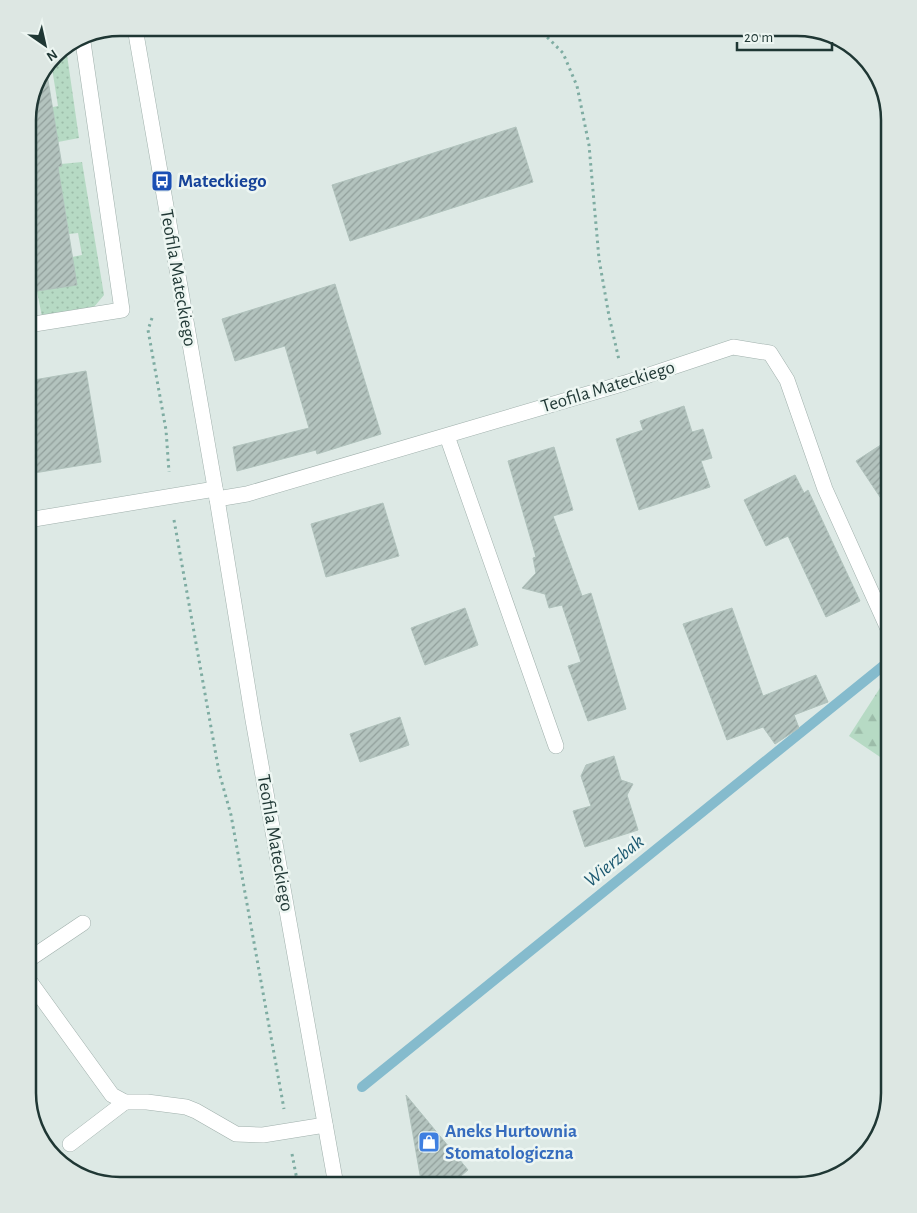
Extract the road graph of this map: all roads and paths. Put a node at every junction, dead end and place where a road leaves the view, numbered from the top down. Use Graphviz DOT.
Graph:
graph roads {
  1 [pos="135,36"];
  2 [pos="546,36"];
  3 [pos="84,46"];
  4 [pos="152,318"];
  5 [pos="36,324"];
  6 [pos="625,383"];
  7 [pos="447,436"];
  8 [pos="216,494"];
  9 [pos="170,498"];
  10 [pos="36,519"];
  11 [pos="881,611"];
  12 [pos="556,746"];
  13 [pos="83,923"];
  14 [pos="36,955"];
  15 [pos="36,990"];
  16 [pos="125,1102"];
  17 [pos="325,1125"];
  18 [pos="288,1131"];
  19 [pos="70,1144"];
  20 [pos="296,1177"];
  21 [pos="334,1177"];
  1 -- 8 [label="street, Teofila Mateckiego"];
  2 -- 6 [label="path"];
  3 -- 5 [label="street"];
  4 -- 9 [label="path"];
  6 -- 7 [label="street, Teofila Mateckiego"];
  6 -- 11 [label="street, Teofila Mateckiego"];
  7 -- 8 [label="street, Teofila Mateckiego"];
  7 -- 12 [label="street"];
  8 -- 9 [label="street"];
  8 -- 17 [label="street, Teofila Mateckiego"];
  9 -- 10 [label="street"];
  9 -- 18 [label="path"];
  13 -- 14 [label="street"];
  15 -- 16 [label="street"];
  16 -- 18 [label="street"];
  16 -- 19 [label="street"];
  17 -- 18 [label="street"];
  17 -- 21 [label="street, Teofila Mateckiego"];
  18 -- 20 [label="path"];
}
